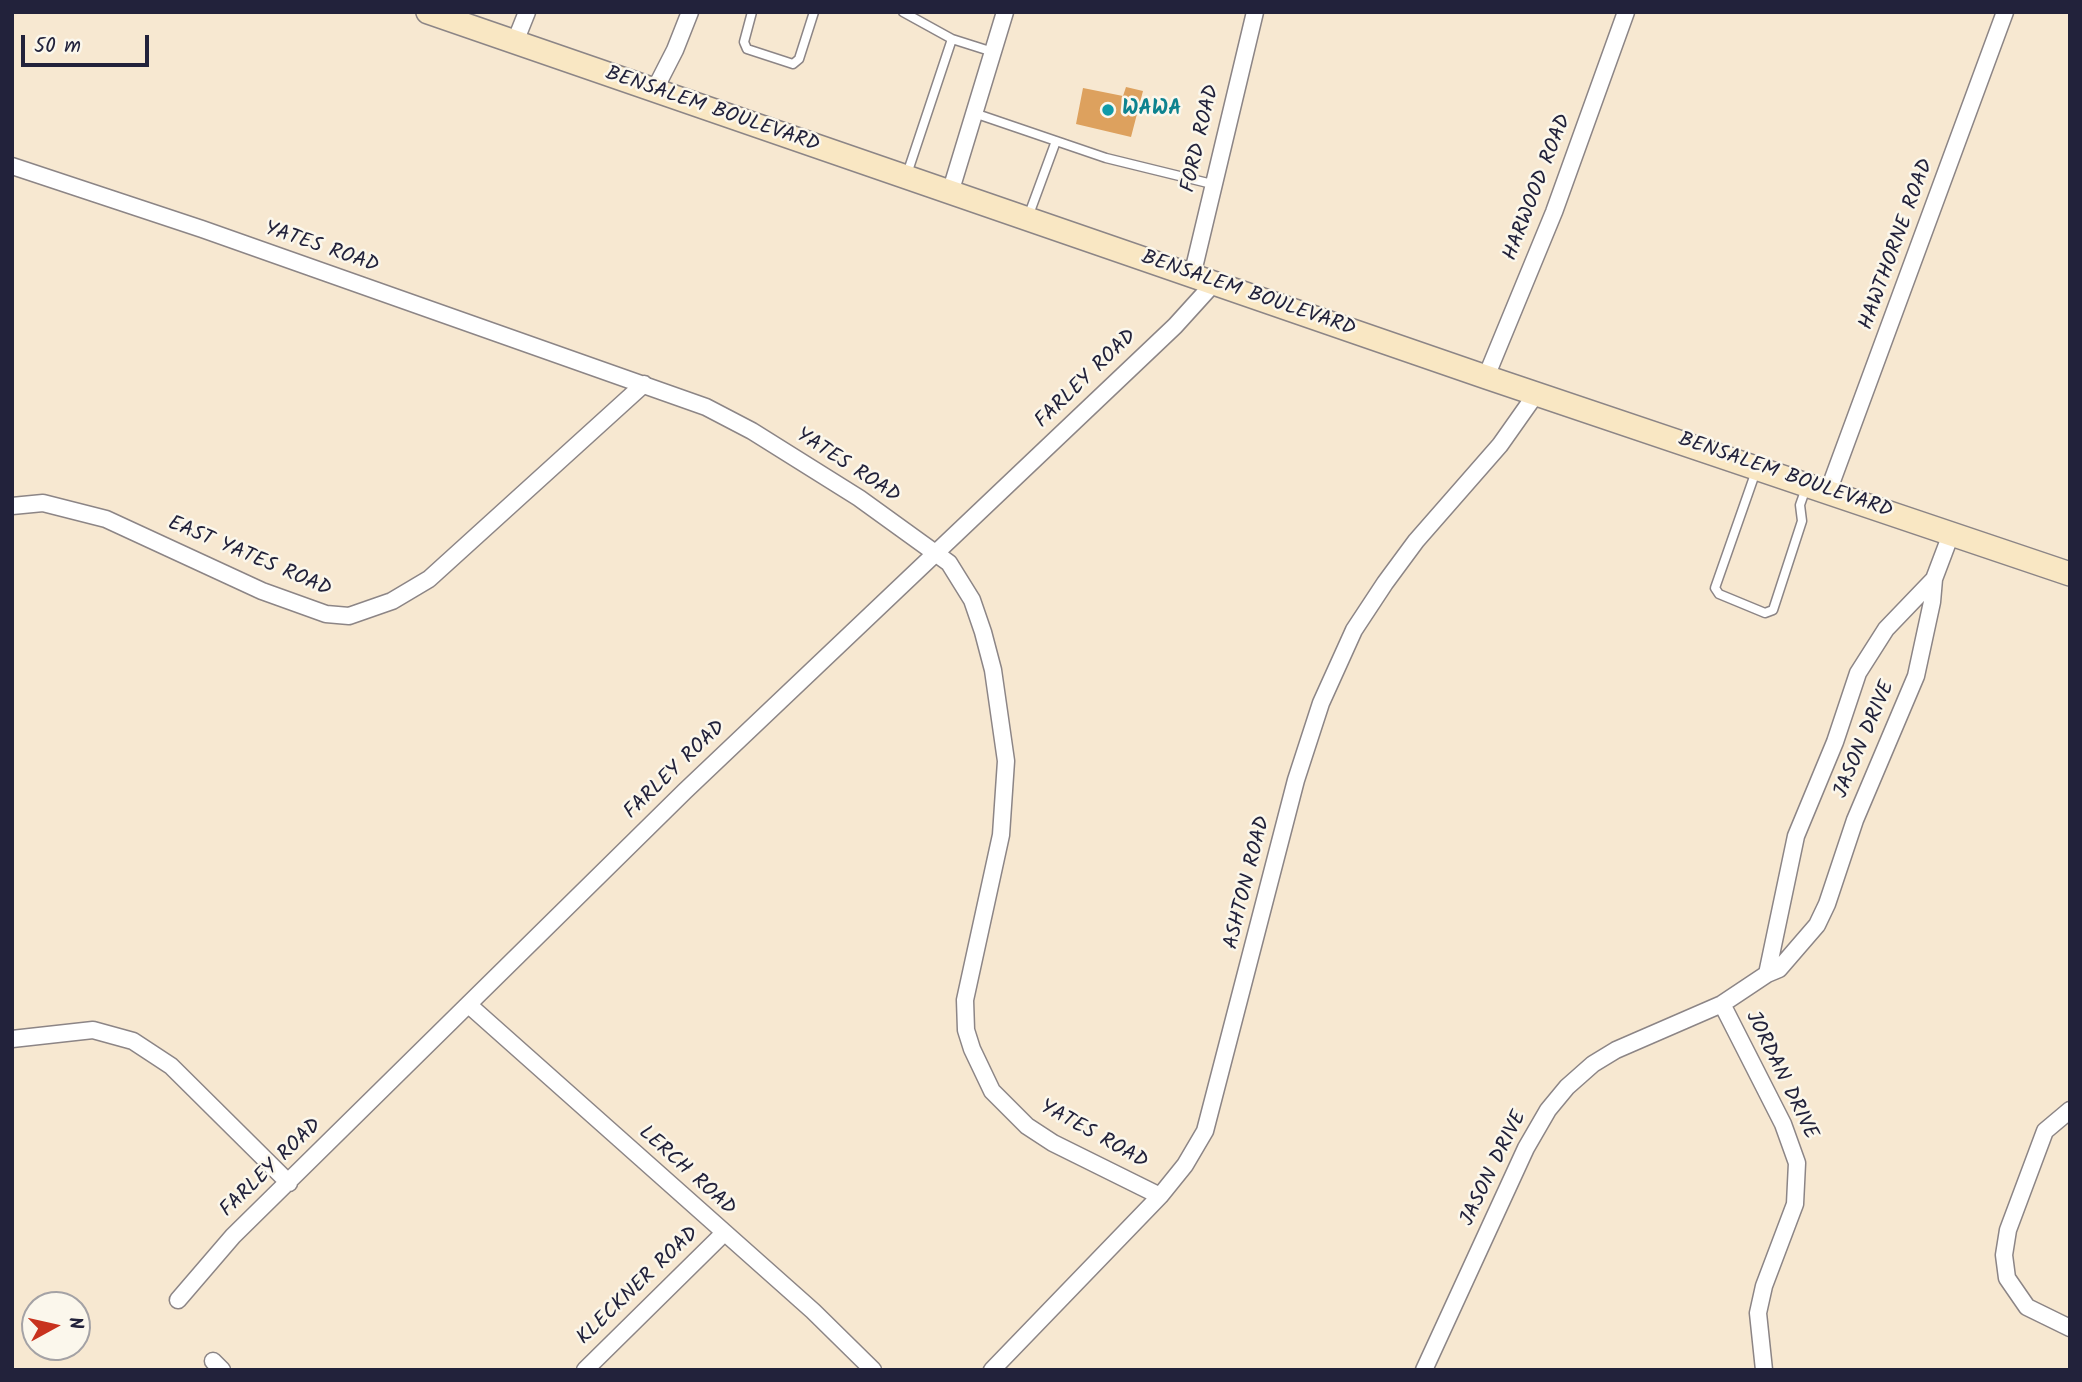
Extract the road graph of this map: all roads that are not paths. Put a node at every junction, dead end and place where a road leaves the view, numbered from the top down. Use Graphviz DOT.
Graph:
graph roads {
  1 [pos="428,12"];
  2 [pos="527,12"];
  3 [pos="690,12"];
  4 [pos="752,12"];
  5 [pos="814,12"];
  6 [pos="902,12"];
  7 [pos="1005,12"];
  8 [pos="1255,12"];
  9 [pos="1626,12"];
  10 [pos="2005,12"];
  11 [pos="952,39"];
  12 [pos="515,42"];
  13 [pos="993,52"];
  14 [pos="654,91"];
  15 [pos="975,113"];
  16 [pos="1056,141"];
  17 [pos="12,166"];
  18 [pos="906,178"];
  19 [pos="1212,184"];
  20 [pos="950,193"];
  21 [pos="1027,219"];
  22 [pos="1192,275"];
  23 [pos="1214,283"];
  24 [pos="1486,377"];
  25 [pos="644,384"];
  26 [pos="1536,394"];
  27 [pos="1757,468"];
  28 [pos="1817,488"];
  29 [pos="12,506"];
  30 [pos="1951,534"];
  31 [pos="936,552"];
  32 [pos="2070,574"];
  33 [pos="1934,579"];
  34 [pos="1766,974"];
  35 [pos="1721,1003"];
  36 [pos="470,1006"];
  37 [pos="12,1039"];
  38 [pos="2070,1110"];
  39 [pos="289,1183"];
  40 [pos="1160,1196"];
  41 [pos="723,1234"];
  42 [pos="178,1300"];
  43 [pos="2070,1328"];
  44 [pos="585,1370"];
  45 [pos="873,1370"];
  46 [pos="992,1370"];
  47 [pos="1423,1370"];
  48 [pos="1764,1370"];
  1 -- 12 [label="main road, BENSALEM BOULEVARD"];
  2 -- 12 [label="street"];
  3 -- 14 [label="street"];
  4 -- 5 [label="lane"];
  6 -- 11 [label="lane"];
  7 -- 13 [label="street"];
  8 -- 19 [label="street, FORD ROAD"];
  9 -- 24 [label="street, HARWOOD ROAD"];
  10 -- 28 [label="street, HAWTHORNE ROAD"];
  11 -- 13 [label="lane"];
  11 -- 18 [label="lane"];
  12 -- 14 [label="main road, BENSALEM BOULEVARD"];
  13 -- 15 [label="street"];
  14 -- 18 [label="main road, BENSALEM BOULEVARD"];
  15 -- 16 [label="lane"];
  15 -- 20 [label="street"];
  16 -- 19 [label="lane"];
  16 -- 21 [label="lane"];
  17 -- 25 [label="street, YATES ROAD"];
  18 -- 20 [label="main road, BENSALEM BOULEVARD"];
  19 -- 22 [label="street, FORD ROAD"];
  20 -- 21 [label="main road, BENSALEM BOULEVARD"];
  21 -- 22 [label="main road, BENSALEM BOULEVARD"];
  22 -- 23 [label="main road, BENSALEM BOULEVARD"];
  23 -- 24 [label="main road, BENSALEM BOULEVARD"];
  23 -- 31 [label="street, FARLEY ROAD"];
  24 -- 26 [label="main road, BENSALEM BOULEVARD"];
  25 -- 29 [label="street, EAST YATES ROAD"];
  25 -- 31 [label="street, YATES ROAD"];
  26 -- 27 [label="main road, BENSALEM BOULEVARD"];
  26 -- 40 [label="street, ASHTON ROAD"];
  27 -- 28 [label="main road, BENSALEM BOULEVARD"];
  27 -- 28 [label="lane"];
  28 -- 30 [label="main road, BENSALEM BOULEVARD"];
  30 -- 32 [label="main road, BENSALEM BOULEVARD"];
  30 -- 33 [label="street, JASON DRIVE"];
  31 -- 36 [label="street, FARLEY ROAD"];
  31 -- 40 [label="street, YATES ROAD"];
  33 -- 34 [label="street, JASON DRIVE"];
  33 -- 34 [label="street, JASON DRIVE"];
  34 -- 35 [label="street, JASON DRIVE"];
  35 -- 47 [label="street, JASON DRIVE"];
  35 -- 48 [label="street, JORDAN DRIVE"];
  36 -- 39 [label="street, FARLEY ROAD"];
  36 -- 41 [label="street, LERCH ROAD"];
  37 -- 39 [label="street"];
  38 -- 43 [label="street"];
  39 -- 42 [label="street, FARLEY ROAD"];
  40 -- 46 [label="street, ASHTON ROAD"];
  41 -- 44 [label="street, KLECKNER ROAD"];
  41 -- 45 [label="street, LERCH ROAD"];
}
